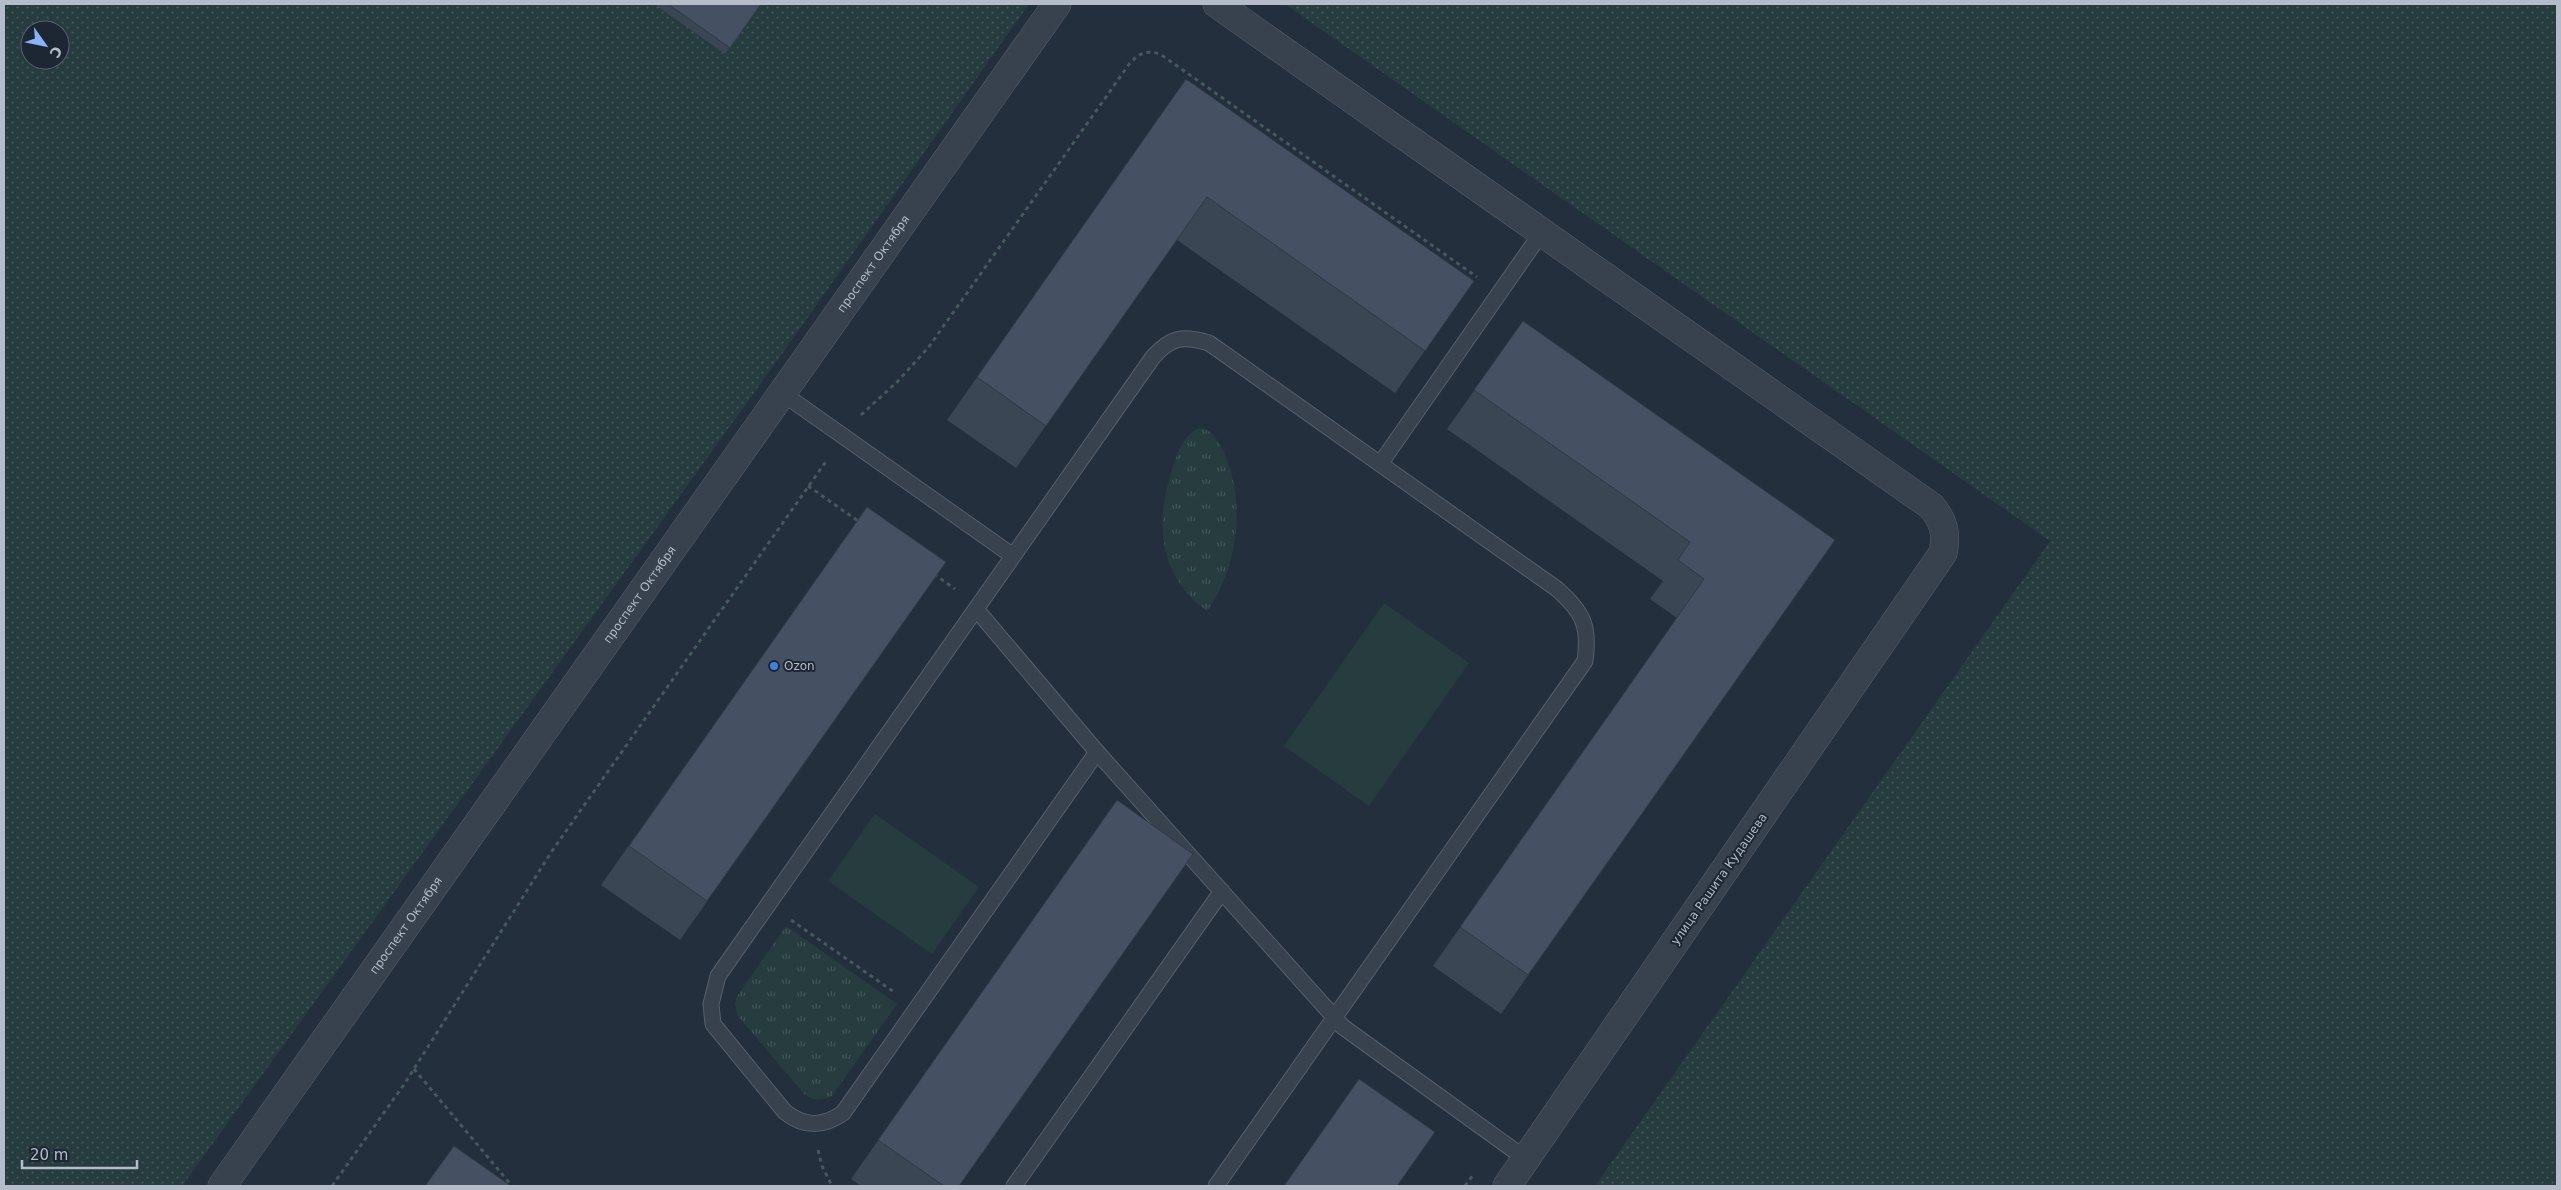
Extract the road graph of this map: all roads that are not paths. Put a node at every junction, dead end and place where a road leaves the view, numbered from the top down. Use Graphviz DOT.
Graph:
graph roads {
  1 [pos="1057,4"];
  2 [pos="1217,4"];
  3 [pos="1542,232"];
  4 [pos="782,393"];
  5 [pos="1380,464"];
  6 [pos="1013,556"];
  7 [pos="977,607"];
  8 [pos="1097,752"];
  9 [pos="1222,890"];
  10 [pos="1334,1019"];
  11 [pos="1526,1159"];
  12 [pos="222,1186"];
  13 [pos="1014,1186"];
  14 [pos="1216,1186"];
  15 [pos="1507,1186"];
  1 -- 4 [label="street, проспект Октября"];
  2 -- 3 [label="street, улица Рашита Кудашева"];
  3 -- 5 [label="lane"];
  3 -- 11 [label="street, улица Рашита Кудашева"];
  4 -- 6 [label="lane"];
  4 -- 12 [label="street, проспект Октября"];
  5 -- 6 [label="lane"];
  5 -- 10 [label="lane"];
  6 -- 7 [label="lane"];
  7 -- 8 [label="lane"];
  7 -- 8 [label="lane"];
  8 -- 9 [label="lane"];
  9 -- 10 [label="lane"];
  9 -- 13 [label="lane"];
  10 -- 11 [label="lane"];
  10 -- 14 [label="lane"];
  11 -- 15 [label="street, улица Рашита Кудашева"];
}
